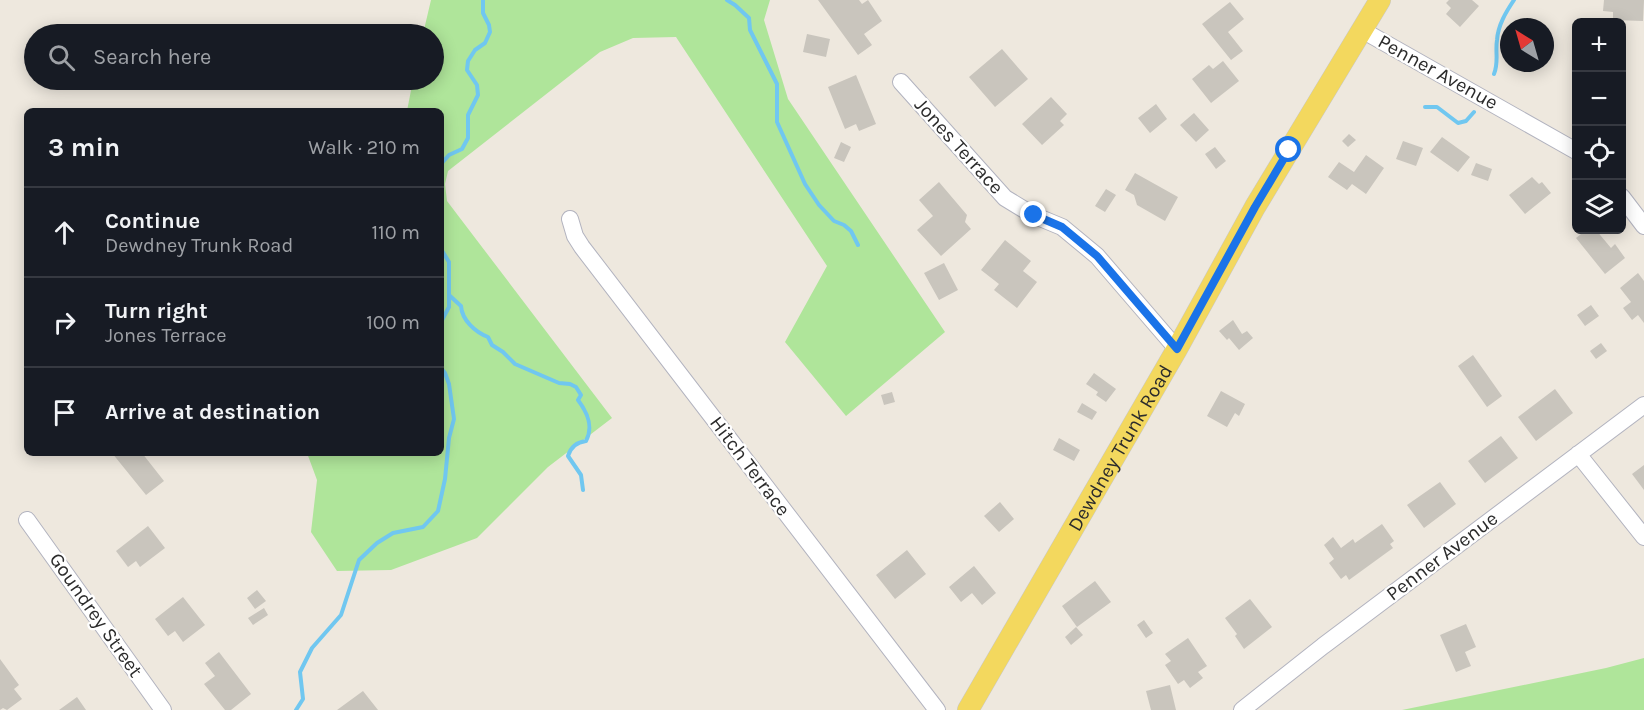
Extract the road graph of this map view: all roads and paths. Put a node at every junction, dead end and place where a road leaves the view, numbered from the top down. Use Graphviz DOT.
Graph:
graph roads {
  1 [pos="1380,0"];
  2 [pos="1362,30"];
  3 [pos="901,82"];
  4 [pos="1572,149"];
  5 [pos="1626,202"];
  6 [pos="570,219"];
  7 [pos="1644,226"];
  8 [pos="1177,349"];
  9 [pos="1644,405"];
  10 [pos="1578,454"];
  11 [pos="27,520"];
  12 [pos="1644,537"];
  13 [pos="163,710"];
  14 [pos="937,710"];
  15 [pos="968,710"];
  16 [pos="1242,710"];
  1 -- 2 [label="main road, Dewdney Trunk Road"];
  2 -- 4 [label="street, Penner Avenue"];
  2 -- 8 [label="main road, Dewdney Trunk Road"];
  3 -- 8 [label="street, Jones Terrace"];
  5 -- 7 [label="street"];
  6 -- 14 [label="street, Hitch Terrace"];
  8 -- 15 [label="main road, Dewdney Trunk Road"];
  9 -- 10 [label="street, Penner Avenue"];
  10 -- 12 [label="street"];
  10 -- 16 [label="street, Penner Avenue"];
  11 -- 13 [label="street, Goundrey Street"];
}
